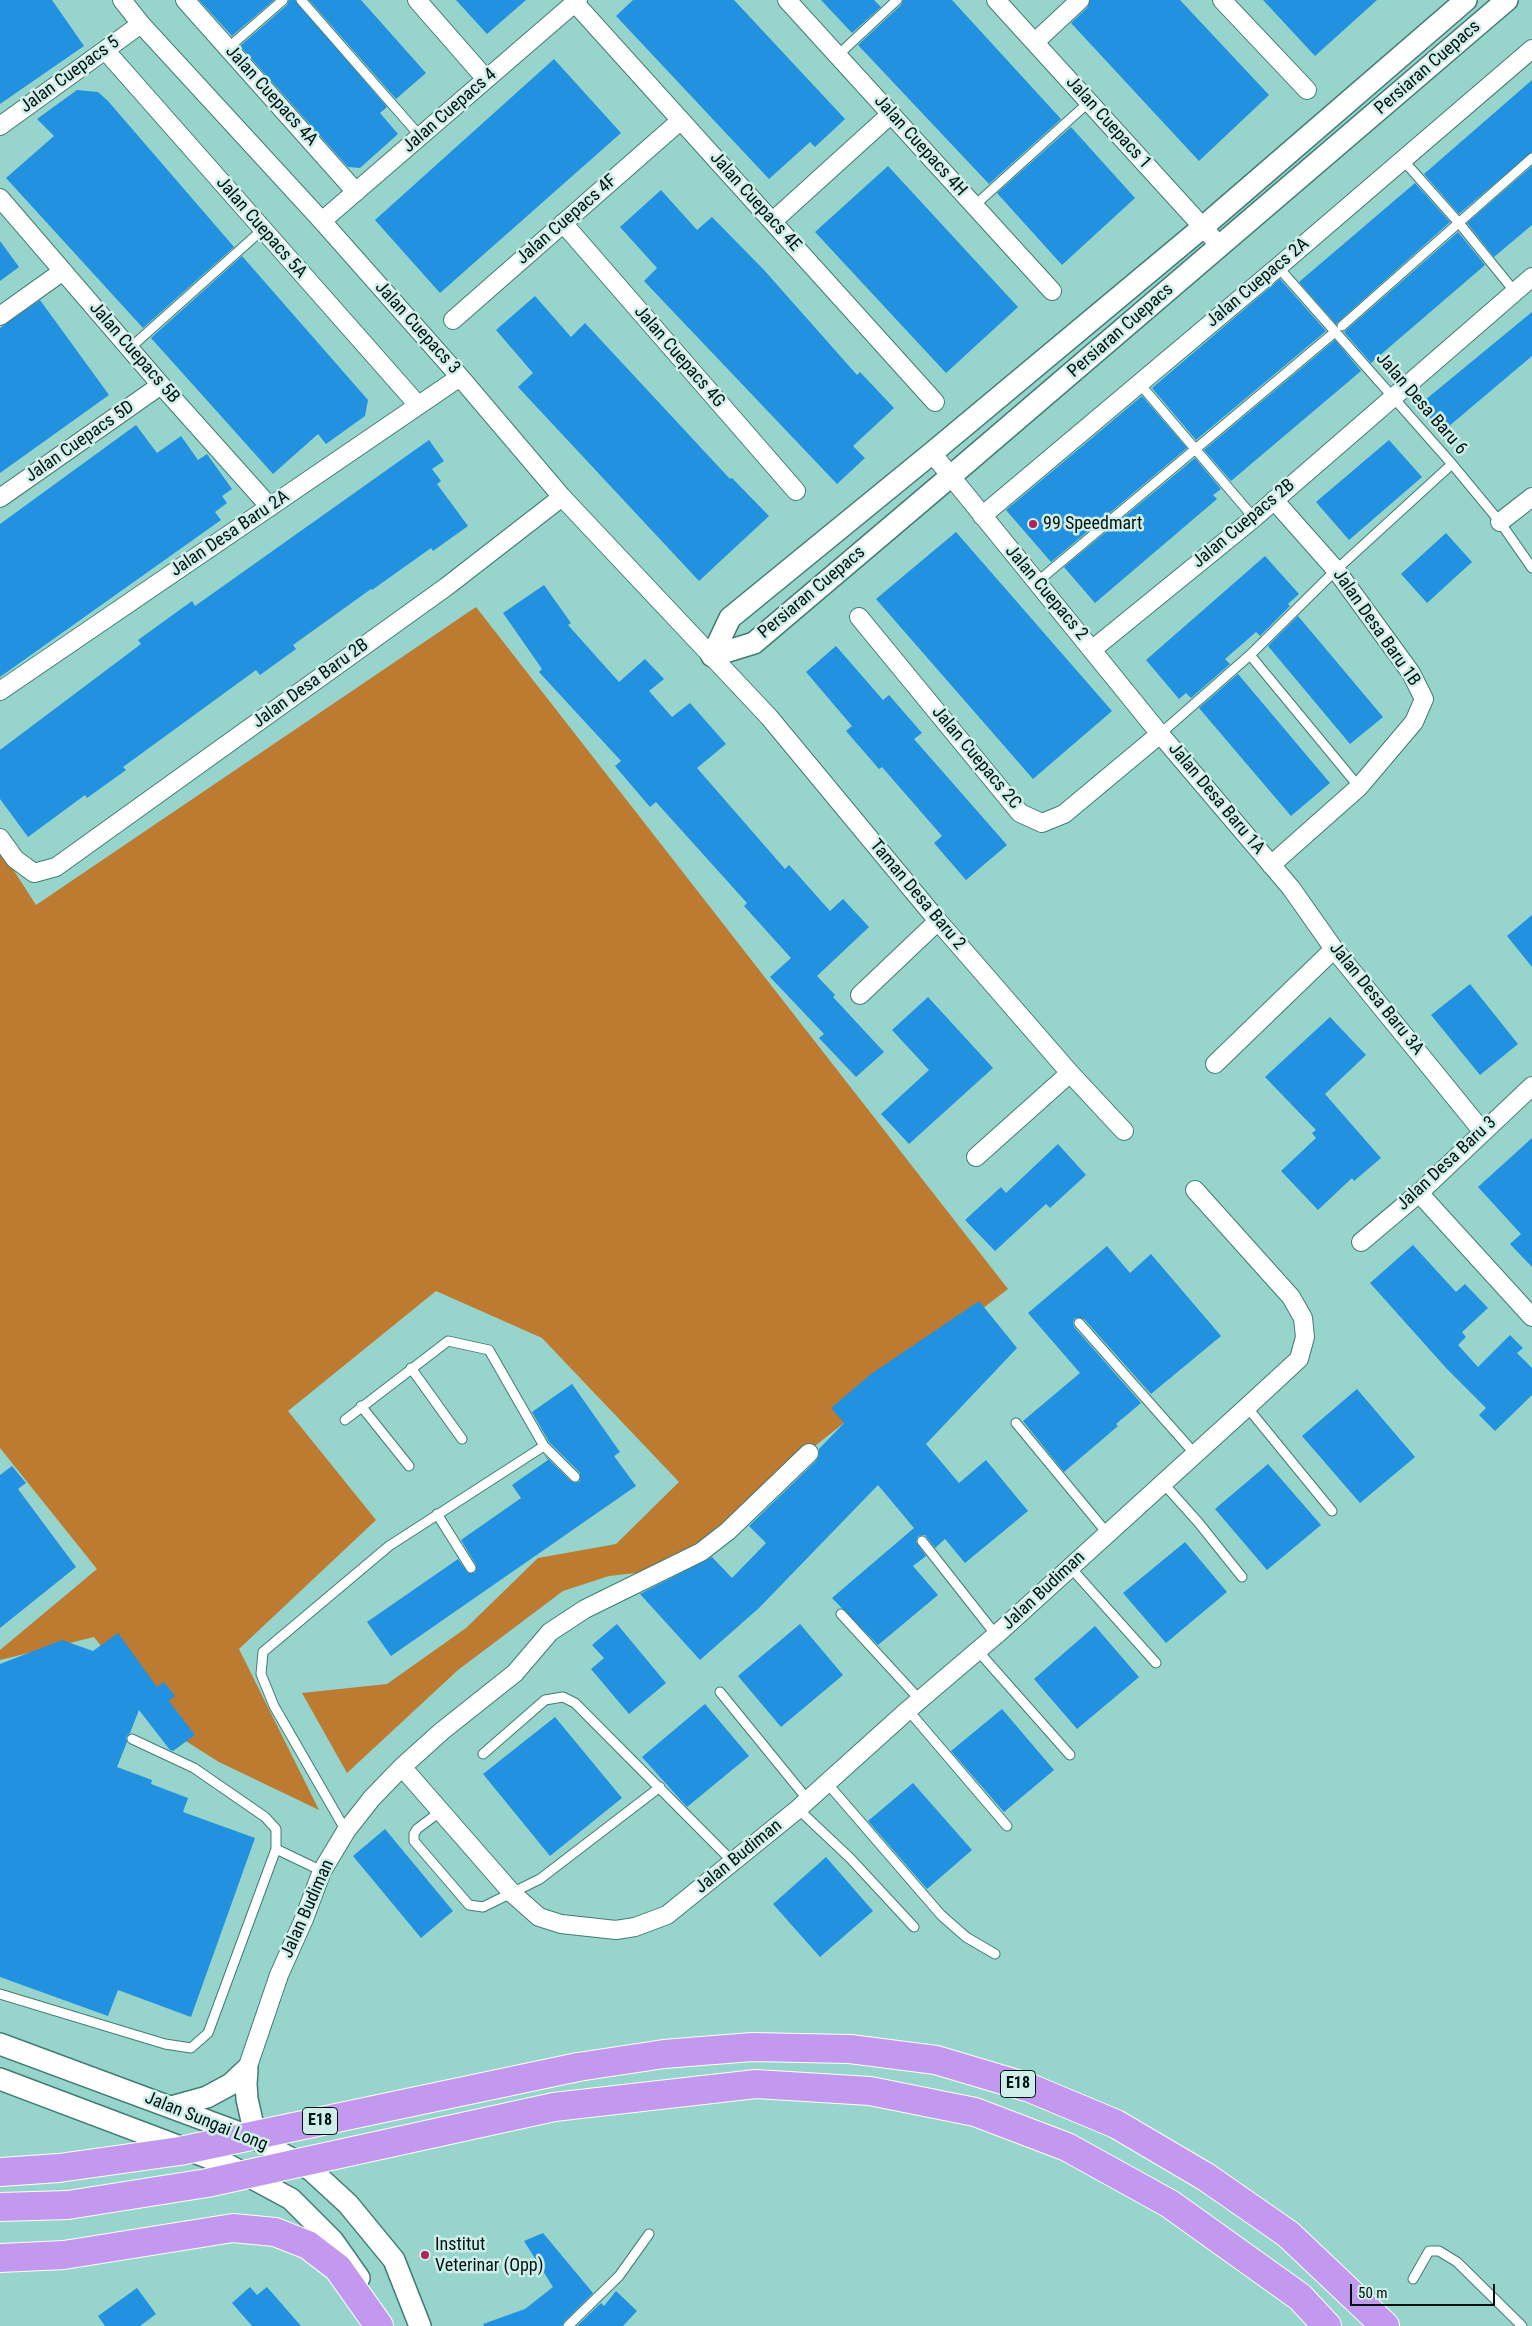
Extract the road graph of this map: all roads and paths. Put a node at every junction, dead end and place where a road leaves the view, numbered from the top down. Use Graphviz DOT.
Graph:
graph roads {
  1 [pos="122,0"];
  2 [pos="185,0"];
  3 [pos="283,0"];
  4 [pos="301,0"];
  5 [pos="417,0"];
  6 [pos="787,0"];
  7 [pos="896,0"];
  8 [pos="996,0"];
  9 [pos="1080,0"];
  10 [pos="1222,0"];
  11 [pos="1466,0"];
  12 [pos="1507,0"];
  13 [pos="576,1"];
  14 [pos="141,24"];
  15 [pos="1034,42"];
  16 [pos="228,48"];
  17 [pos="1532,49"];
  18 [pos="105,50"];
  19 [pos="837,56"];
  20 [pos="486,79"];
  21 [pos="1307,90"];
  22 [pos="1090,102"];
  23 [pos="891,114"];
  24 [pos="680,121"];
  25 [pos="0,126"];
  26 [pos="420,136"];
  27 [pos="1532,158"];
  28 [pos="1404,160"];
  29 [pos="356,192"];
  30 [pos="0,198"];
  31 [pos="974,206"];
  32 [pos="322,221"];
  33 [pos="773,221"];
  34 [pos="563,223"];
  35 [pos="1459,223"];
  36 [pos="1203,226"];
  37 [pos="262,230"];
  38 [pos="1220,246"];
  39 [pos="1278,267"];
  40 [pos="63,271"];
  41 [pos="1532,277"];
  42 [pos="1052,292"];
  43 [pos="1515,292"];
  44 [pos="0,316"];
  45 [pos="453,320"];
  46 [pos="1338,329"];
  47 [pos="130,348"];
  48 [pos="460,376"];
  49 [pos="1139,383"];
  50 [pos="161,385"];
  51 [pos="1394,397"];
  52 [pos="935,402"];
  53 [pos="418,405"];
  54 [pos="1195,450"];
  55 [pos="932,453"];
  56 [pos="1452,464"];
  57 [pos="951,476"];
  58 [pos="796,491"];
  59 [pos="562,497"];
  60 [pos="1532,497"];
  61 [pos="0,498"];
  62 [pos="1274,500"];
  63 [pos="270,507"];
  64 [pos="982,516"];
  65 [pos="1254,518"];
  66 [pos="1500,522"];
  67 [pos="1532,568"];
  68 [pos="1336,570"];
  69 [pos="1037,582"];
  70 [pos="859,617"];
  71 [pos="1093,649"];
  72 [pos="1250,655"];
  73 [pos="712,656"];
  74 [pos="0,691"];
  75 [pos="1160,734"];
  76 [pos="1359,787"];
  77 [pos="0,838"];
  78 [pos="1271,865"];
  79 [pos="938,921"];
  80 [pos="1334,949"];
  81 [pos="860,995"];
  82 [pos="1215,1064"];
  83 [pos="1070,1073"];
  84 [pos="1532,1086"];
  85 [pos="1124,1131"];
  86 [pos="1483,1132"];
  87 [pos="976,1158"];
  88 [pos="1195,1190"];
  89 [pos="1419,1193"];
  90 [pos="1362,1242"];
  91 [pos="1532,1317"];
  92 [pos="1079,1323"];
  93 [pos="411,1368"];
  94 [pos="362,1406"];
  95 [pos="1248,1407"];
  96 [pos="345,1420"];
  97 [pos="1016,1423"];
  98 [pos="462,1439"];
  99 [pos="544,1446"];
  100 [pos="809,1453"];
  101 [pos="1196,1454"];
  102 [pos="409,1466"];
  103 [pos="575,1477"];
  104 [pos="1163,1483"];
  105 [pos="1332,1511"];
  106 [pos="437,1514"];
  107 [pos="1107,1533"];
  108 [pos="922,1541"];
  109 [pos="1070,1567"];
  110 [pos="471,1568"];
  111 [pos="1242,1578"];
  112 [pos="841,1614"];
  113 [pos="996,1635"];
  114 [pos="978,1651"];
  115 [pos="1156,1663"];
  116 [pos="720,1692"];
  117 [pos="914,1705"];
  118 [pos="132,1739"];
  119 [pos="483,1754"];
  120 [pos="1070,1755"];
  121 [pos="402,1767"];
  122 [pos="827,1783"];
  123 [pos="660,1787"];
  124 [pos="803,1805"];
  125 [pos="441,1811"];
  126 [pos="1007,1826"];
  127 [pos="346,1831"];
  128 [pos="276,1849"];
  129 [pos="733,1862"];
  130 [pos="322,1870"];
  131 [pos="513,1894"];
  132 [pos="914,1927"];
  133 [pos="995,1954"];
  134 [pos="0,1994"];
  135 [pos="0,2044"];
  136 [pos="247,2069"];
  137 [pos="0,2079"];
  138 [pos="171,2107"];
  139 [pos="256,2139"];
  140 [pos="0,2172"];
  141 [pos="0,2207"];
  142 [pos="649,2234"];
  143 [pos="2,2260"];
  144 [pos="1413,2279"];
  145 [pos="379,2326"];
  146 [pos="386,2326"];
  147 [pos="420,2326"];
  148 [pos="568,2326"];
  149 [pos="1327,2326"];
  150 [pos="1385,2326"];
  151 [pos="1522,2326"];
  1 -- 14 [label="street, Jalan Cuepacs 3"];
  2 -- 16 [label="street, Jalan Cuepacs 4A"];
  3 -- 16 [label="lane"];
  4 -- 26 [label="lane"];
  5 -- 20 [label="street"];
  6 -- 19 [label="street, Jalan Cuepacs 4H"];
  7 -- 19 [label="lane"];
  8 -- 15 [label="street, Jalan Cuepacs 1"];
  9 -- 15 [label="street"];
  10 -- 21 [label="street"];
  11 -- 36 [label="street, Persiaran Cuepacs"];
  12 -- 38 [label="street, Persiaran Cuepacs"];
  13 -- 20 [label="street, Jalan Cuepacs 4"];
  13 -- 24 [label="street, Jalan Cuepacs 4E"];
  14 -- 18 [label="street, Jalan Cuepacs 5"];
  14 -- 32 [label="street, Jalan Cuepacs 3"];
  15 -- 22 [label="street, Jalan Cuepacs 1"];
  16 -- 29 [label="street, Jalan Cuepacs 4A"];
  17 -- 28 [label="street, Jalan Cuepacs 2A"];
  18 -- 25 [label="street, Jalan Cuepacs 5"];
  18 -- 37 [label="street, Jalan Cuepacs 5A"];
  19 -- 23 [label="street, Jalan Cuepacs 4H"];
  20 -- 26 [label="street, Jalan Cuepacs 4"];
  22 -- 31 [label="lane"];
  22 -- 36 [label="street, Jalan Cuepacs 1"];
  23 -- 31 [label="street, Jalan Cuepacs 4H"];
  23 -- 33 [label="street"];
  24 -- 33 [label="street, Jalan Cuepacs 4E"];
  24 -- 34 [label="street, Jalan Cuepacs 4F"];
  26 -- 29 [label="street, Jalan Cuepacs 4"];
  27 -- 35 [label="lane"];
  28 -- 35 [label="lane"];
  28 -- 39 [label="street, Jalan Cuepacs 2A"];
  29 -- 32 [label="street, Jalan Cuepacs 4"];
  30 -- 40 [label="street, Jalan Cuepacs 5B"];
  31 -- 42 [label="street, Jalan Cuepacs 4H"];
  32 -- 48 [label="street, Jalan Cuepacs 3"];
  33 -- 52 [label="street, Jalan Cuepacs 4E"];
  34 -- 45 [label="street, Jalan Cuepacs 4F"];
  34 -- 58 [label="street, Jalan Cuepacs 4G"];
  35 -- 43 [label="lane"];
  35 -- 46 [label="lane"];
  36 -- 38 [label="street, Jalan Cuepacs 1"];
  36 -- 55 [label="street, Persiaran Cuepacs"];
  37 -- 47 [label="lane"];
  37 -- 53 [label="street, Jalan Cuepacs 5A"];
  38 -- 57 [label="street, Persiaran Cuepacs"];
  39 -- 46 [label="lane, Jalan Desa Baru 6"];
  39 -- 49 [label="street, Jalan Cuepacs 2A"];
  40 -- 44 [label="street"];
  40 -- 47 [label="street, Jalan Cuepacs 5B"];
  41 -- 43 [label="street, Jalan Cuepacs 2B"];
  43 -- 51 [label="street, Jalan Cuepacs 2B"];
  46 -- 51 [label="lane, Jalan Desa Baru 6"];
  46 -- 54 [label="lane"];
  47 -- 50 [label="street, Jalan Cuepacs 5B"];
  48 -- 53 [label="street, Jalan Desa Baru 2A"];
  48 -- 59 [label="street, Jalan Cuepacs 3"];
  49 -- 54 [label="lane"];
  49 -- 64 [label="street, Jalan Cuepacs 2A"];
  50 -- 61 [label="street, Jalan Cuepacs 5D"];
  50 -- 63 [label="street, Jalan Cuepacs 5B"];
  51 -- 56 [label="lane, Jalan Desa Baru 6"];
  51 -- 62 [label="street, Jalan Cuepacs 2B"];
  53 -- 63 [label="street, Jalan Desa Baru 2A"];
  54 -- 65 [label="lane"];
  54 -- 69 [label="lane"];
  55 -- 57 [label="street, Jalan Cuepacs 2"];
  55 -- 73 [label="street, Persiaran Cuepacs"];
  56 -- 66 [label="lane, Jalan Desa Baru 6"];
  56 -- 68 [label="lane"];
  57 -- 64 [label="street, Jalan Cuepacs 2"];
  57 -- 73 [label="street, Persiaran Cuepacs"];
  59 -- 73 [label="street, Jalan Cuepacs 3"];
  59 -- 77 [label="street, Jalan Desa Baru 2B"];
  60 -- 66 [label="street"];
  62 -- 65 [label="street, Jalan Cuepacs 2B"];
  62 -- 68 [label="street, Jalan Desa Baru 1B"];
  63 -- 74 [label="street, Jalan Desa Baru 2A"];
  64 -- 69 [label="street, Jalan Cuepacs 2"];
  65 -- 71 [label="street, Jalan Cuepacs 2B"];
  66 -- 67 [label="lane, Jalan Desa Baru 6"];
  68 -- 72 [label="lane"];
  68 -- 76 [label="street, Jalan Desa Baru 1B"];
  69 -- 71 [label="street, Jalan Cuepacs 2"];
  70 -- 75 [label="street, Jalan Cuepacs 2C"];
  71 -- 75 [label="street, Jalan Cuepacs 2"];
  72 -- 75 [label="lane"];
  72 -- 76 [label="lane"];
  73 -- 79 [label="street, Taman Desa Baru 2"];
  75 -- 78 [label="street, Jalan Desa Baru 1A"];
  76 -- 78 [label="street, Jalan Desa Baru 1B"];
  78 -- 80 [label="street, Jalan Desa Baru 3A"];
  79 -- 81 [label="street"];
  79 -- 83 [label="street, Taman Desa Baru 2"];
  80 -- 82 [label="street"];
  80 -- 86 [label="street, Jalan Desa Baru 3A"];
  83 -- 85 [label="street, Taman Desa Baru 2"];
  83 -- 87 [label="street"];
  84 -- 86 [label="street, Jalan Desa Baru 3"];
  86 -- 89 [label="street, Jalan Desa Baru 3"];
  88 -- 95 [label="street, Jalan Budiman"];
  89 -- 90 [label="street, Jalan Desa Baru 3"];
  89 -- 91 [label="street"];
  92 -- 101 [label="lane"];
  93 -- 94 [label="lane"];
  93 -- 98 [label="lane"];
  93 -- 99 [label="lane"];
  94 -- 96 [label="lane"];
  94 -- 102 [label="lane"];
  95 -- 101 [label="street, Jalan Budiman"];
  95 -- 105 [label="lane"];
  97 -- 107 [label="lane"];
  99 -- 103 [label="lane"];
  99 -- 106 [label="lane"];
  100 -- 121 [label="street"];
  101 -- 104 [label="street, Jalan Budiman"];
  104 -- 107 [label="street, Jalan Budiman"];
  104 -- 111 [label="lane"];
  106 -- 110 [label="lane"];
  106 -- 127 [label="lane"];
  107 -- 109 [label="street, Jalan Budiman"];
  108 -- 113 [label="lane"];
  109 -- 113 [label="street, Jalan Budiman"];
  109 -- 115 [label="lane"];
  112 -- 117 [label="lane"];
  113 -- 114 [label="street, Jalan Budiman"];
  114 -- 117 [label="street, Jalan Budiman"];
  114 -- 120 [label="lane"];
  116 -- 124 [label="lane"];
  117 -- 122 [label="street, Jalan Budiman"];
  117 -- 126 [label="lane"];
  118 -- 128 [label="lane"];
  119 -- 123 [label="lane"];
  121 -- 125 [label="street, Jalan Budiman"];
  121 -- 127 [label="street, Jalan Budiman"];
  122 -- 124 [label="street, Jalan Budiman"];
  122 -- 133 [label="lane"];
  123 -- 129 [label="lane"];
  123 -- 131 [label="lane"];
  124 -- 129 [label="street, Jalan Budiman"];
  124 -- 132 [label="lane"];
  125 -- 131 [label="street, Jalan Budiman"];
  125 -- 131 [label="lane"];
  127 -- 130 [label="street, Jalan Budiman"];
  128 -- 130 [label="lane"];
  128 -- 134 [label="lane"];
  129 -- 131 [label="street, Jalan Budiman"];
  130 -- 136 [label="street, Jalan Budiman"];
  135 -- 138 [label="street, Jalan Sungai Long"];
  136 -- 138 [label="street"];
  136 -- 139 [label="street"];
  137 -- 146 [label="street, Jalan Sungai Long"];
  138 -- 139 [label="street, Jalan Sungai Long"];
  139 -- 147 [label="street, Jalan Sungai Long"];
  140 -- 150 [label="highway, E18, bridge"];
  141 -- 149 [label="highway, E18, bridge"];
  142 -- 148 [label="lane"];
  143 -- 145 [label="highway"];
  144 -- 151 [label="lane"];
}
